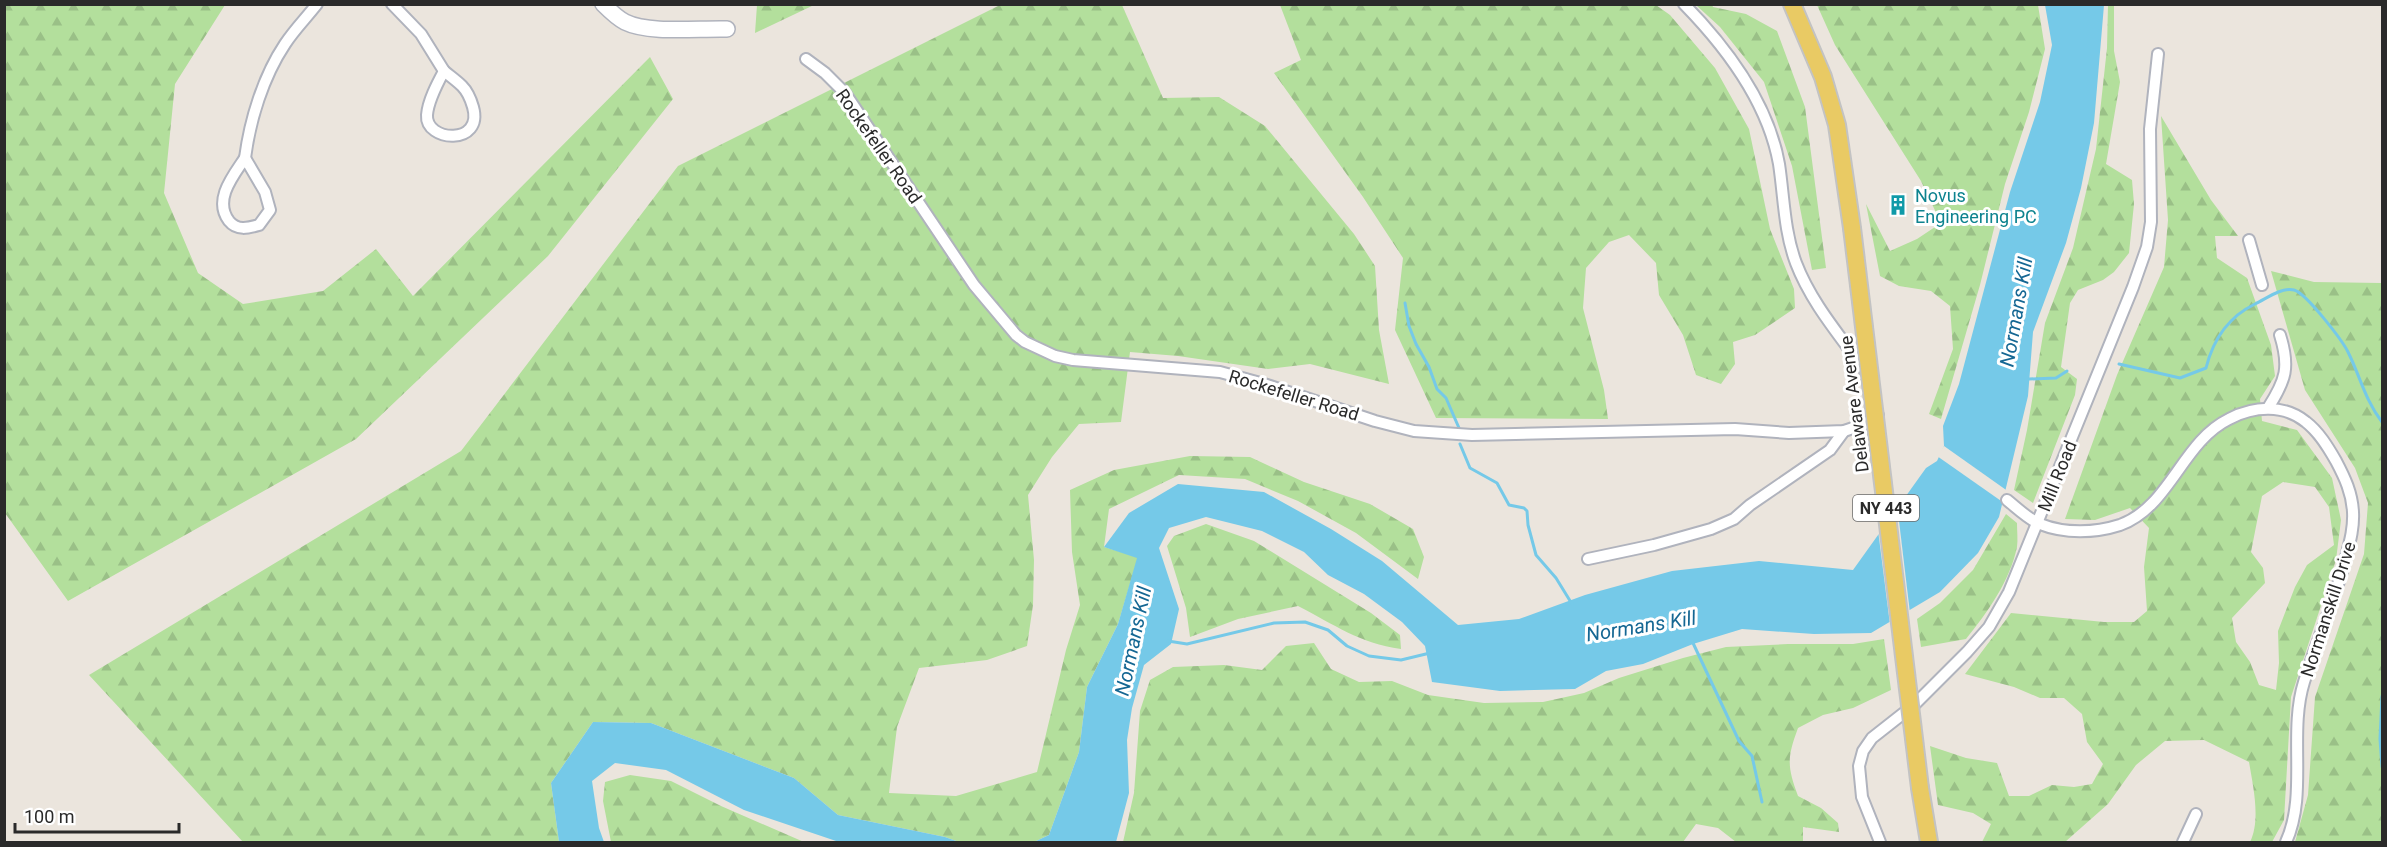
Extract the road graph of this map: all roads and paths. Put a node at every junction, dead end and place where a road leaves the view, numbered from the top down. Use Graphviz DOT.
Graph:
graph roads {
  1 [pos="317,4"];
  2 [pos="392,4"];
  3 [pos="603,4"];
  4 [pos="1684,4"];
  5 [pos="1792,4"];
  6 [pos="727,29"];
  7 [pos="2158,54"];
  8 [pos="806,59"];
  9 [pos="444,72"];
  10 [pos="245,158"];
  11 [pos="2249,240"];
  12 [pos="2262,285"];
  13 [pos="2280,335"];
  14 [pos="2268,408"];
  15 [pos="1844,430"];
  16 [pos="2007,500"];
  17 [pos="2038,523"];
  18 [pos="1588,559"];
  19 [pos="2196,814"];
  20 [pos="1880,843"];
  21 [pos="1929,843"];
  22 [pos="2182,843"];
  23 [pos="2286,843"];
  1 -- 10 [label="street"];
  2 -- 9 [label="street"];
  3 -- 6 [label="street"];
  4 -- 15 [label="street, Rockefeller Road"];
  5 -- 21 [label="main road, Delaware Avenue / NY 443, bridge"];
  7 -- 17 [label="street, Mill Road"];
  8 -- 15 [label="street, Rockefeller Road"];
  9 -- 9 [label="street"];
  10 -- 10 [label="street"];
  11 -- 12 [label="street"];
  13 -- 14 [label="street"];
  14 -- 17 [label="street"];
  14 -- 23 [label="street, Normanskill Drive"];
  15 -- 18 [label="street"];
  16 -- 17 [label="street"];
  17 -- 20 [label="street, Mill Road"];
  19 -- 22 [label="street"];
}
